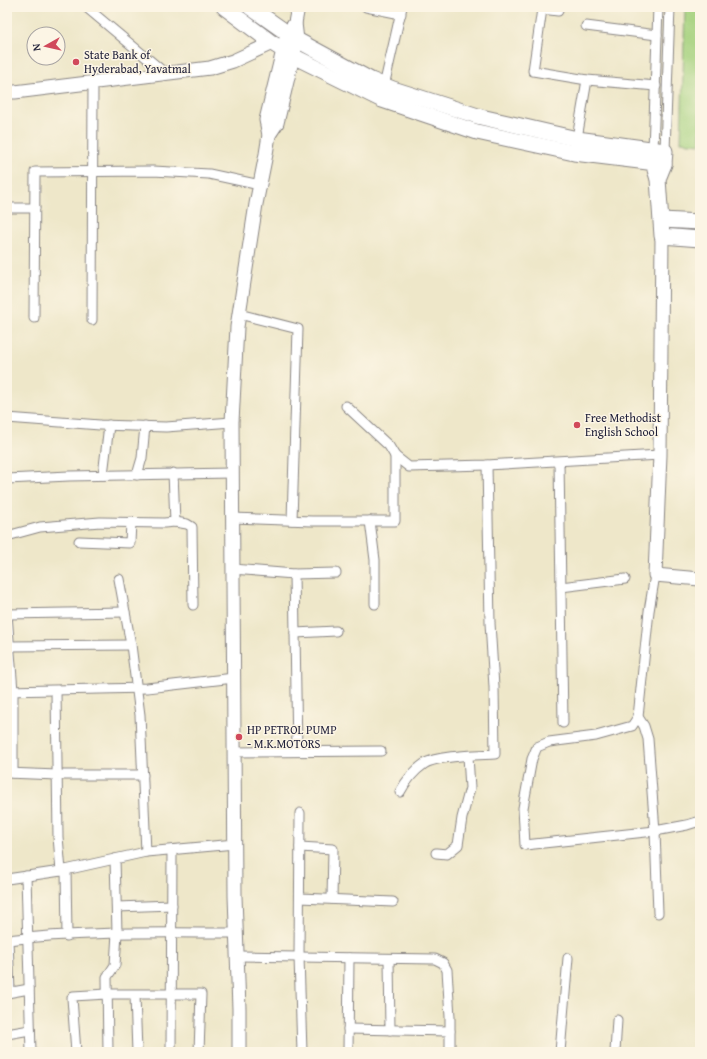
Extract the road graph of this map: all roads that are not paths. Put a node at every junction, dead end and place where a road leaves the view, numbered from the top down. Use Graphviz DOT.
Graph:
graph roads {
  1 [pos="86,7"];
  2 [pos="103,7"];
  3 [pos="224,7"];
  4 [pos="250,7"];
  5 [pos="298,7"];
  6 [pos="366,7"];
  7 [pos="558,7"];
  8 [pos="658,7"];
  9 [pos="670,7"];
  10 [pos="401,10"];
  11 [pos="97,15"];
  12 [pos="586,26"];
  13 [pos="293,32"];
  14 [pos="657,35"];
  15 [pos="282,50"];
  16 [pos="166,74"];
  17 [pos="587,80"];
  18 [pos="93,83"];
  19 [pos="384,86"];
  20 [pos="656,86"];
  21 [pos="7,92"];
  22 [pos="576,146"];
  23 [pos="658,157"];
  24 [pos="94,171"];
  25 [pos="260,185"];
  26 [pos="7,208"];
  27 [pos="35,208"];
  28 [pos="662,220"];
  29 [pos="700,222"];
  30 [pos="662,236"];
  31 [pos="700,239"];
  32 [pos="239,314"];
  33 [pos="34,318"];
  34 [pos="92,320"];
  35 [pos="346,406"];
  36 [pos="7,418"];
  37 [pos="232,422"];
  38 [pos="109,425"];
  39 [pos="145,426"];
  40 [pos="660,455"];
  41 [pos="395,456"];
  42 [pos="559,462"];
  43 [pos="487,465"];
  44 [pos="173,473"];
  45 [pos="231,473"];
  46 [pos="103,475"];
  47 [pos="137,475"];
  48 [pos="7,479"];
  49 [pos="232,518"];
  50 [pos="292,520"];
  51 [pos="370,521"];
  52 [pos="131,522"];
  53 [pos="175,522"];
  54 [pos="7,536"];
  55 [pos="79,541"];
  56 [pos="232,569"];
  57 [pos="336,573"];
  58 [pos="294,574"];
  59 [pos="655,575"];
  60 [pos="119,579"];
  61 [pos="700,579"];
  62 [pos="625,580"];
  63 [pos="561,587"];
  64 [pos="375,604"];
  65 [pos="194,605"];
  66 [pos="125,612"];
  67 [pos="7,614"];
  68 [pos="336,631"];
  69 [pos="295,632"];
  70 [pos="131,645"];
  71 [pos="9,646"];
  72 [pos="234,678"];
  73 [pos="137,688"];
  74 [pos="10,691"];
  75 [pos="56,691"];
  76 [pos="638,717"];
  77 [pos="562,723"];
  78 [pos="297,751"];
  79 [pos="381,751"];
  80 [pos="234,752"];
  81 [pos="468,756"];
  82 [pos="10,773"];
  83 [pos="143,775"];
  84 [pos="57,776"];
  85 [pos="400,792"];
  86 [pos="300,813"];
  87 [pos="700,821"];
  88 [pos="655,831"];
  89 [pos="235,844"];
  90 [pos="300,847"];
  91 [pos="172,850"];
  92 [pos="146,852"];
  93 [pos="436,853"];
  94 [pos="115,859"];
  95 [pos="64,870"];
  96 [pos="26,876"];
  97 [pos="7,879"];
  98 [pos="300,898"];
  99 [pos="332,900"];
  100 [pos="393,902"];
  101 [pos="172,905"];
  102 [pos="117,907"];
  103 [pos="658,913"];
  104 [pos="117,933"];
  105 [pos="172,933"];
  106 [pos="236,933"];
  107 [pos="67,936"];
  108 [pos="28,938"];
  109 [pos="7,940"];
  110 [pos="237,956"];
  111 [pos="299,957"];
  112 [pos="349,958"];
  113 [pos="568,958"];
  114 [pos="389,959"];
  115 [pos="29,989"];
  116 [pos="9,993"];
  117 [pos="107,994"];
  118 [pos="135,995"];
  119 [pos="172,995"];
  120 [pos="617,1020"];
  121 [pos="348,1029"];
  122 [pos="30,1030"];
  123 [pos="390,1030"];
  124 [pos="450,1031"];
  125 [pos="7,1034"];
  126 [pos="31,1052"];
  127 [pos="76,1052"];
  128 [pos="108,1052"];
  129 [pos="137,1052"];
  130 [pos="171,1052"];
  131 [pos="199,1052"];
  132 [pos="239,1052"];
  133 [pos="302,1052"];
  134 [pos="348,1052"];
  135 [pos="450,1052"];
  136 [pos="560,1052"];
  137 [pos="615,1052"];
  1 -- 11 [label="street"];
  2 -- 11 [label="street"];
  3 -- 15 [label="main road"];
  4 -- 13 [label="main road"];
  5 -- 13 [label="main road"];
  6 -- 10 [label="street"];
  7 -- 17 [label="street"];
  8 -- 14 [label="street"];
  9 -- 23 [label="street"];
  10 -- 19 [label="street"];
  11 -- 16 [label="street"];
  12 -- 14 [label="street"];
  13 -- 15 [label="main road"];
  13 -- 19 [label="main road"];
  14 -- 20 [label="street"];
  15 -- 16 [label="main road"];
  15 -- 22 [label="main road"];
  15 -- 25 [label="main road"];
  16 -- 18 [label="main road"];
  17 -- 20 [label="street"];
  17 -- 22 [label="street"];
  18 -- 21 [label="main road"];
  18 -- 24 [label="street"];
  19 -- 22 [label="main road"];
  20 -- 23 [label="street"];
  22 -- 23 [label="main road"];
  23 -- 28 [label="main road"];
  24 -- 25 [label="street"];
  24 -- 27 [label="street"];
  24 -- 34 [label="street"];
  25 -- 32 [label="main road"];
  26 -- 27 [label="street"];
  27 -- 33 [label="street"];
  28 -- 29 [label="main road"];
  28 -- 30 [label="main road"];
  30 -- 31 [label="main road"];
  30 -- 40 [label="main road"];
  32 -- 37 [label="main road"];
  32 -- 50 [label="street"];
  35 -- 41 [label="street"];
  36 -- 38 [label="street"];
  37 -- 39 [label="street"];
  37 -- 45 [label="main road"];
  38 -- 39 [label="street"];
  38 -- 46 [label="street"];
  39 -- 47 [label="street"];
  40 -- 42 [label="street"];
  40 -- 59 [label="main road"];
  41 -- 43 [label="street"];
  41 -- 51 [label="street"];
  42 -- 43 [label="street"];
  42 -- 63 [label="street"];
  43 -- 81 [label="street"];
  44 -- 45 [label="street"];
  44 -- 47 [label="street"];
  44 -- 53 [label="street"];
  45 -- 49 [label="main road"];
  46 -- 47 [label="street"];
  46 -- 48 [label="street"];
  49 -- 50 [label="street"];
  49 -- 56 [label="main road"];
  50 -- 51 [label="street"];
  51 -- 64 [label="street"];
  52 -- 53 [label="street"];
  52 -- 54 [label="street"];
  52 -- 55 [label="street"];
  53 -- 65 [label="street"];
  56 -- 58 [label="street"];
  56 -- 72 [label="main road"];
  57 -- 58 [label="street"];
  58 -- 69 [label="street"];
  59 -- 61 [label="main road"];
  59 -- 76 [label="street"];
  60 -- 66 [label="street"];
  62 -- 63 [label="street"];
  63 -- 77 [label="street"];
  66 -- 67 [label="street"];
  66 -- 70 [label="street"];
  67 -- 71 [label="street"];
  68 -- 69 [label="street"];
  69 -- 78 [label="street"];
  70 -- 71 [label="street"];
  70 -- 73 [label="street"];
  71 -- 74 [label="street"];
  72 -- 73 [label="street"];
  72 -- 80 [label="main road"];
  73 -- 75 [label="street"];
  73 -- 83 [label="street"];
  74 -- 75 [label="street"];
  74 -- 82 [label="street"];
  75 -- 84 [label="street"];
  76 -- 88 [label="street"];
  76 -- 88 [label="street"];
  78 -- 79 [label="street"];
  78 -- 80 [label="street"];
  80 -- 89 [label="main road"];
  81 -- 85 [label="street"];
  81 -- 93 [label="street"];
  82 -- 84 [label="street"];
  83 -- 84 [label="street"];
  83 -- 92 [label="street"];
  84 -- 95 [label="street"];
  86 -- 90 [label="street"];
  87 -- 88 [label="street"];
  88 -- 103 [label="street"];
  89 -- 91 [label="street"];
  89 -- 106 [label="main road"];
  90 -- 98 [label="street"];
  90 -- 99 [label="street"];
  91 -- 92 [label="street"];
  91 -- 101 [label="street"];
  92 -- 94 [label="street"];
  94 -- 95 [label="street"];
  94 -- 102 [label="street"];
  95 -- 96 [label="street"];
  95 -- 107 [label="street"];
  96 -- 97 [label="street"];
  96 -- 108 [label="street"];
  98 -- 99 [label="street"];
  98 -- 111 [label="street"];
  99 -- 100 [label="street"];
  101 -- 102 [label="street"];
  101 -- 105 [label="street"];
  102 -- 104 [label="street"];
  104 -- 105 [label="street"];
  104 -- 107 [label="street"];
  104 -- 117 [label="street"];
  105 -- 106 [label="street"];
  105 -- 119 [label="street"];
  106 -- 110 [label="main road"];
  107 -- 108 [label="street"];
  108 -- 109 [label="street"];
  108 -- 115 [label="street"];
  109 -- 116 [label="street"];
  110 -- 111 [label="street"];
  110 -- 132 [label="main road"];
  111 -- 112 [label="street"];
  111 -- 133 [label="street"];
  112 -- 114 [label="street"];
  112 -- 121 [label="street"];
  113 -- 136 [label="street"];
  114 -- 123 [label="street"];
  114 -- 124 [label="street"];
  115 -- 116 [label="street"];
  115 -- 122 [label="street"];
  117 -- 118 [label="street"];
  117 -- 127 [label="street"];
  117 -- 128 [label="street"];
  118 -- 119 [label="street"];
  118 -- 129 [label="street"];
  119 -- 130 [label="street"];
  119 -- 131 [label="street"];
  120 -- 137 [label="street"];
  121 -- 123 [label="street"];
  121 -- 134 [label="street"];
  122 -- 125 [label="street"];
  122 -- 126 [label="street"];
  123 -- 124 [label="street"];
  124 -- 135 [label="street"];
}
